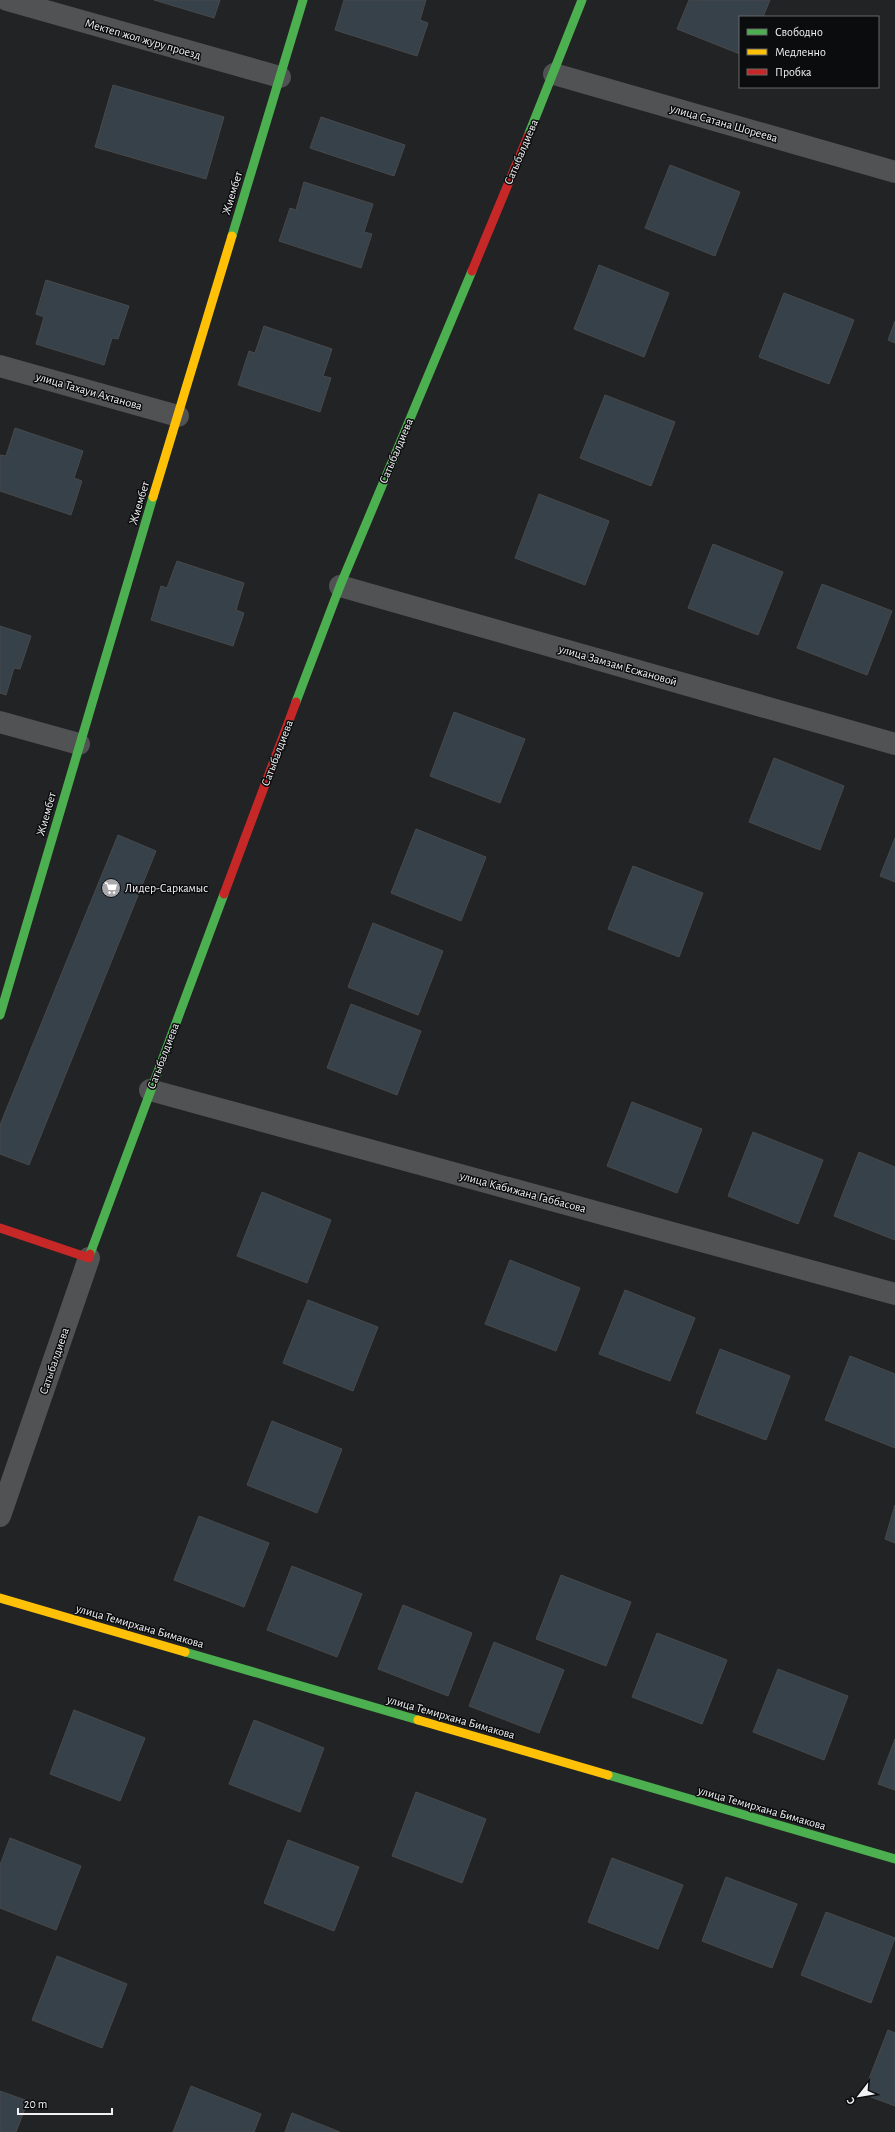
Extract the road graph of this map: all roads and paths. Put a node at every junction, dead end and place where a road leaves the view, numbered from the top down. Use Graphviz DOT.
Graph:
graph roads {
  1 [pos="7,0"];
  2 [pos="303,0"];
  3 [pos="582,0"];
  4 [pos="554,74"];
  5 [pos="280,77"];
  6 [pos="895,172"];
  7 [pos="0,366"];
  8 [pos="178,416"];
  9 [pos="340,586"];
  10 [pos="0,722"];
  11 [pos="78,744"];
  12 [pos="895,744"];
  13 [pos="0,1015"];
  14 [pos="150,1090"];
  15 [pos="0,1228"];
  16 [pos="89,1258"];
  17 [pos="895,1294"];
  18 [pos="0,1516"];
  19 [pos="0,1598"];
  20 [pos="895,1859"];
  1 -- 5 [label="street, Мектеп жол журу проезд"];
  2 -- 5 [label="street, Жиембет"];
  3 -- 4 [label="street, Сатыбалдиева"];
  4 -- 6 [label="street, улица Сатана Шореева"];
  4 -- 9 [label="street, Сатыбалдиева"];
  5 -- 8 [label="street, Жиембет"];
  7 -- 8 [label="street, улица Тахауи Ахтанова"];
  8 -- 11 [label="street, Жиембет"];
  9 -- 12 [label="street, улица Замзам Есжановой"];
  9 -- 14 [label="street, Сатыбалдиева"];
  10 -- 11 [label="street"];
  11 -- 13 [label="street, Жиембет"];
  14 -- 16 [label="street, Сатыбалдиева"];
  14 -- 17 [label="street, улица Кабижана Габбасова"];
  15 -- 16 [label="street"];
  16 -- 18 [label="street, Сатыбалдиева"];
  19 -- 20 [label="street, улица Темирхана Бимакова"];
}
